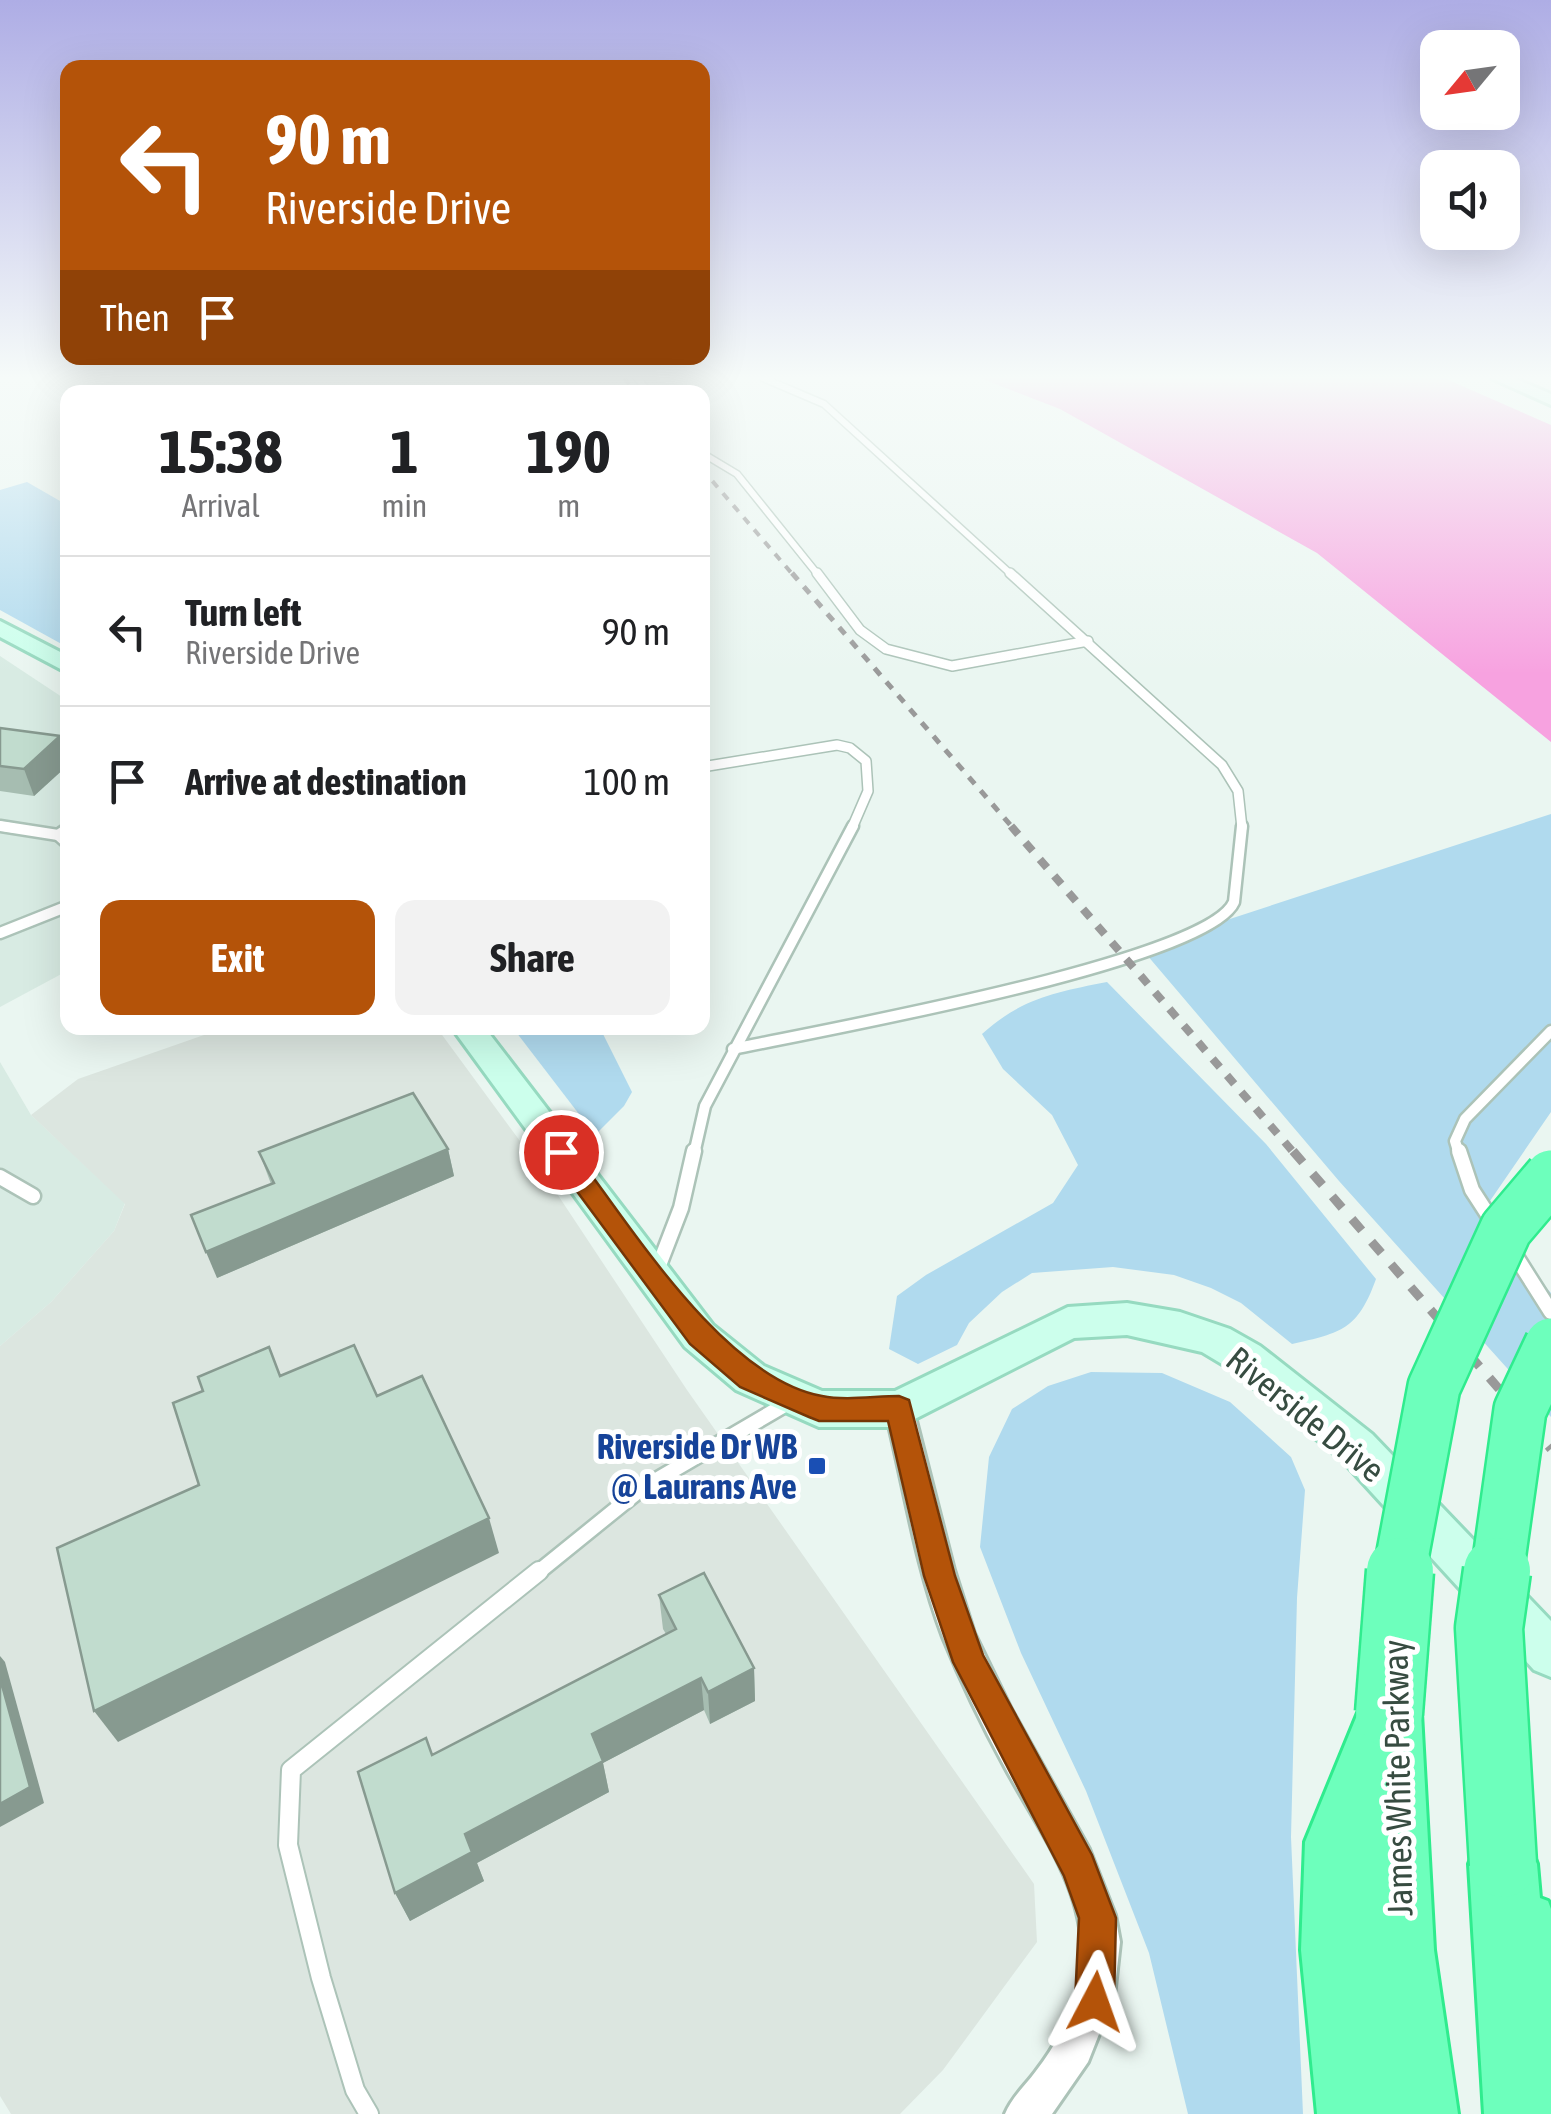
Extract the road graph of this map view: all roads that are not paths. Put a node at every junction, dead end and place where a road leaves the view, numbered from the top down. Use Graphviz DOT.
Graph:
graph roads {
  1 [pos="740,477"];
  2 [pos="905,477"];
  3 [pos="0,628"];
  4 [pos="1088,641"];
  5 [pos="60,662"];
  6 [pos="710,766"];
  7 [pos="0,826"];
  8 [pos="60,831"];
  9 [pos="60,909"];
  10 [pos="0,933"];
  11 [pos="1551,1031"];
  12 [pos="473,1035"];
  13 [pos="732,1049"];
  14 [pos="1551,1176"];
  15 [pos="0,1177"];
  16 [pos="34,1196"];
  17 [pos="655,1277"];
  18 [pos="1551,1312"];
  19 [pos="1551,1344"];
  20 [pos="796,1399"];
  21 [pos="899,1409"];
  22 [pos="1551,1654"];
  23 [pos="1389,1713"];
  24 [pos="1502,1864"];
  25 [pos="1551,2011"];
  26 [pos="369,2114"];
  27 [pos="1026,2114"];
  28 [pos="1355,2114"];
  29 [pos="1420,2114"];
  30 [pos="1522,2114"];
  1 -- 4 [label="lane"];
  2 -- 4 [label="lane"];
  3 -- 5 [label="street"];
  4 -- 13 [label="lane"];
  6 -- 13 [label="lane"];
  7 -- 8 [label="lane"];
  9 -- 10 [label="lane"];
  11 -- 18 [label="lane"];
  12 -- 17 [label="street, Riverside Drive"];
  13 -- 17 [label="lane"];
  14 -- 23 [label="highway, James White Parkway, bridge"];
  15 -- 16 [label="lane"];
  17 -- 20 [label="street, Riverside Drive"];
  19 -- 24 [label="highway, bridge"];
  20 -- 21 [label="street, Riverside Drive"];
  20 -- 26 [label="lane"];
  21 -- 22 [label="street, Riverside Drive"];
  21 -- 27 [label="street"];
  23 -- 28 [label="highway"];
  23 -- 29 [label="highway, James White Parkway"];
  24 -- 25 [label="highway"];
  24 -- 30 [label="highway"];
}
